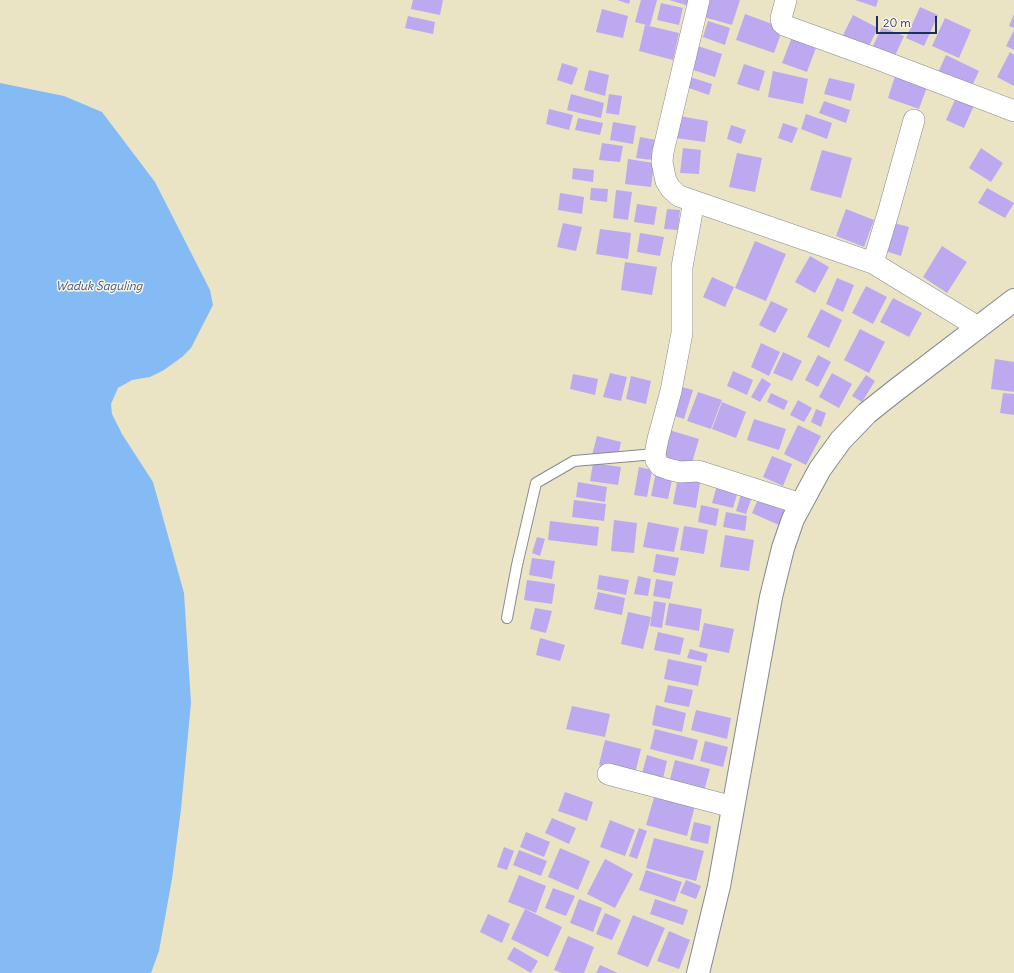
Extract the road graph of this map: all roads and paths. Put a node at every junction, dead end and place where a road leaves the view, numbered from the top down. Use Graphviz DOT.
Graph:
graph roads {
  1 [pos="699,0"];
  2 [pos="786,0"];
  3 [pos="1014,111"];
  4 [pos="914,120"];
  5 [pos="694,201"];
  6 [pos="873,264"];
  7 [pos="1014,300"];
  8 [pos="978,327"];
  9 [pos="655,454"];
  10 [pos="801,504"];
  11 [pos="507,618"];
  12 [pos="608,774"];
  13 [pos="733,807"];
  14 [pos="698,973"];
  1 -- 5 [label="street"];
  2 -- 3 [label="street"];
  4 -- 6 [label="street"];
  5 -- 6 [label="street"];
  5 -- 9 [label="street"];
  6 -- 8 [label="street"];
  7 -- 8 [label="street"];
  8 -- 10 [label="street"];
  9 -- 10 [label="street"];
  9 -- 11 [label="lane"];
  10 -- 13 [label="street"];
  12 -- 13 [label="street"];
  13 -- 14 [label="street"];
}
